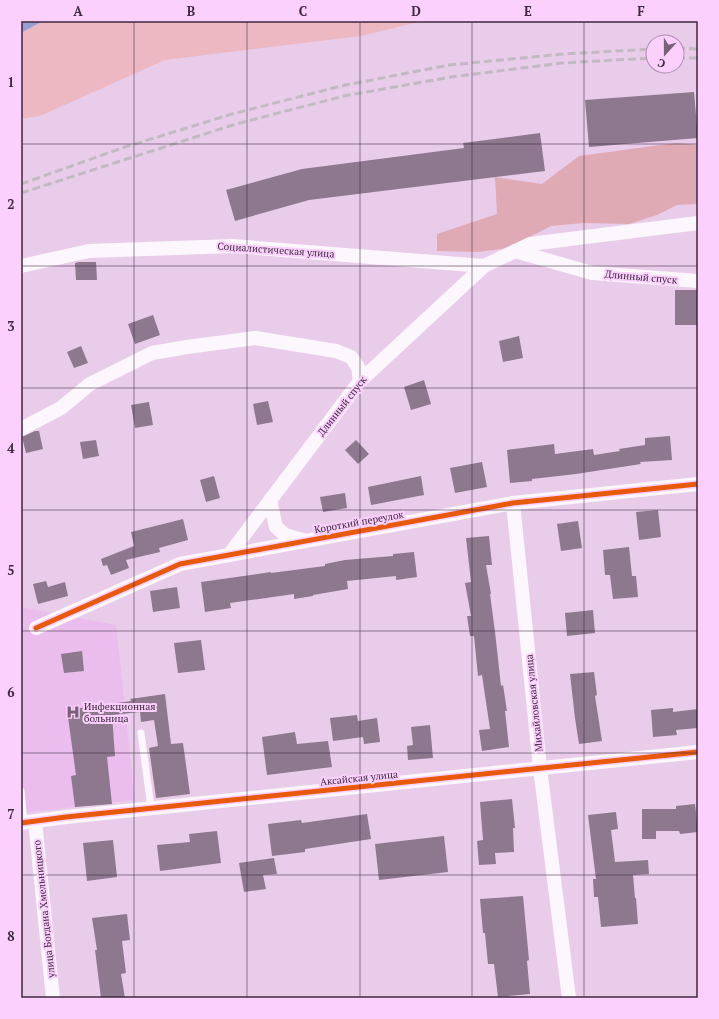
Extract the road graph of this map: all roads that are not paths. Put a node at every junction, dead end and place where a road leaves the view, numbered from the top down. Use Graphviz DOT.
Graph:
graph roads {
  1 [pos="698,223"];
  2 [pos="516,251"];
  3 [pos="21,266"];
  4 [pos="484,266"];
  5 [pos="698,281"];
  6 [pos="360,381"];
  7 [pos="21,429"];
  8 [pos="698,484"];
  9 [pos="270,500"];
  10 [pos="513,504"];
  11 [pos="306,541"];
  12 [pos="229,555"];
  13 [pos="36,628"];
  14 [pos="141,733"];
  15 [pos="698,752"];
  16 [pos="540,768"];
  17 [pos="21,791"];
  18 [pos="151,808"];
  19 [pos="27,822"];
  20 [pos="53,998"];
  21 [pos="569,998"];
  1 -- 2 [label="street, Длинный спуск"];
  2 -- 4 [label="street, Длинный спуск"];
  2 -- 5 [label="street, Длинный спуск"];
  3 -- 4 [label="street, Социалистическая улица"];
  4 -- 6 [label="street, Длинный спуск"];
  6 -- 7 [label="street"];
  6 -- 9 [label="street, Длинный спуск"];
  8 -- 10 [label="street, Короткий переулок"];
  9 -- 11 [label="street"];
  9 -- 12 [label="street, Длинный спуск"];
  10 -- 11 [label="street, Короткий переулок"];
  10 -- 16 [label="street, Михайловская улица"];
  11 -- 12 [label="street, Короткий переулок"];
  12 -- 13 [label="street, Короткий переулок"];
  14 -- 18 [label="lane"];
  15 -- 16 [label="street, Аксайская улица"];
  16 -- 18 [label="street, Аксайская улица"];
  16 -- 21 [label="street, Михайловская улица"];
  17 -- 19 [label="lane"];
  18 -- 19 [label="street, Аксайская улица"];
  19 -- 20 [label="street, улица Богдана Хмельницкого"];
}
